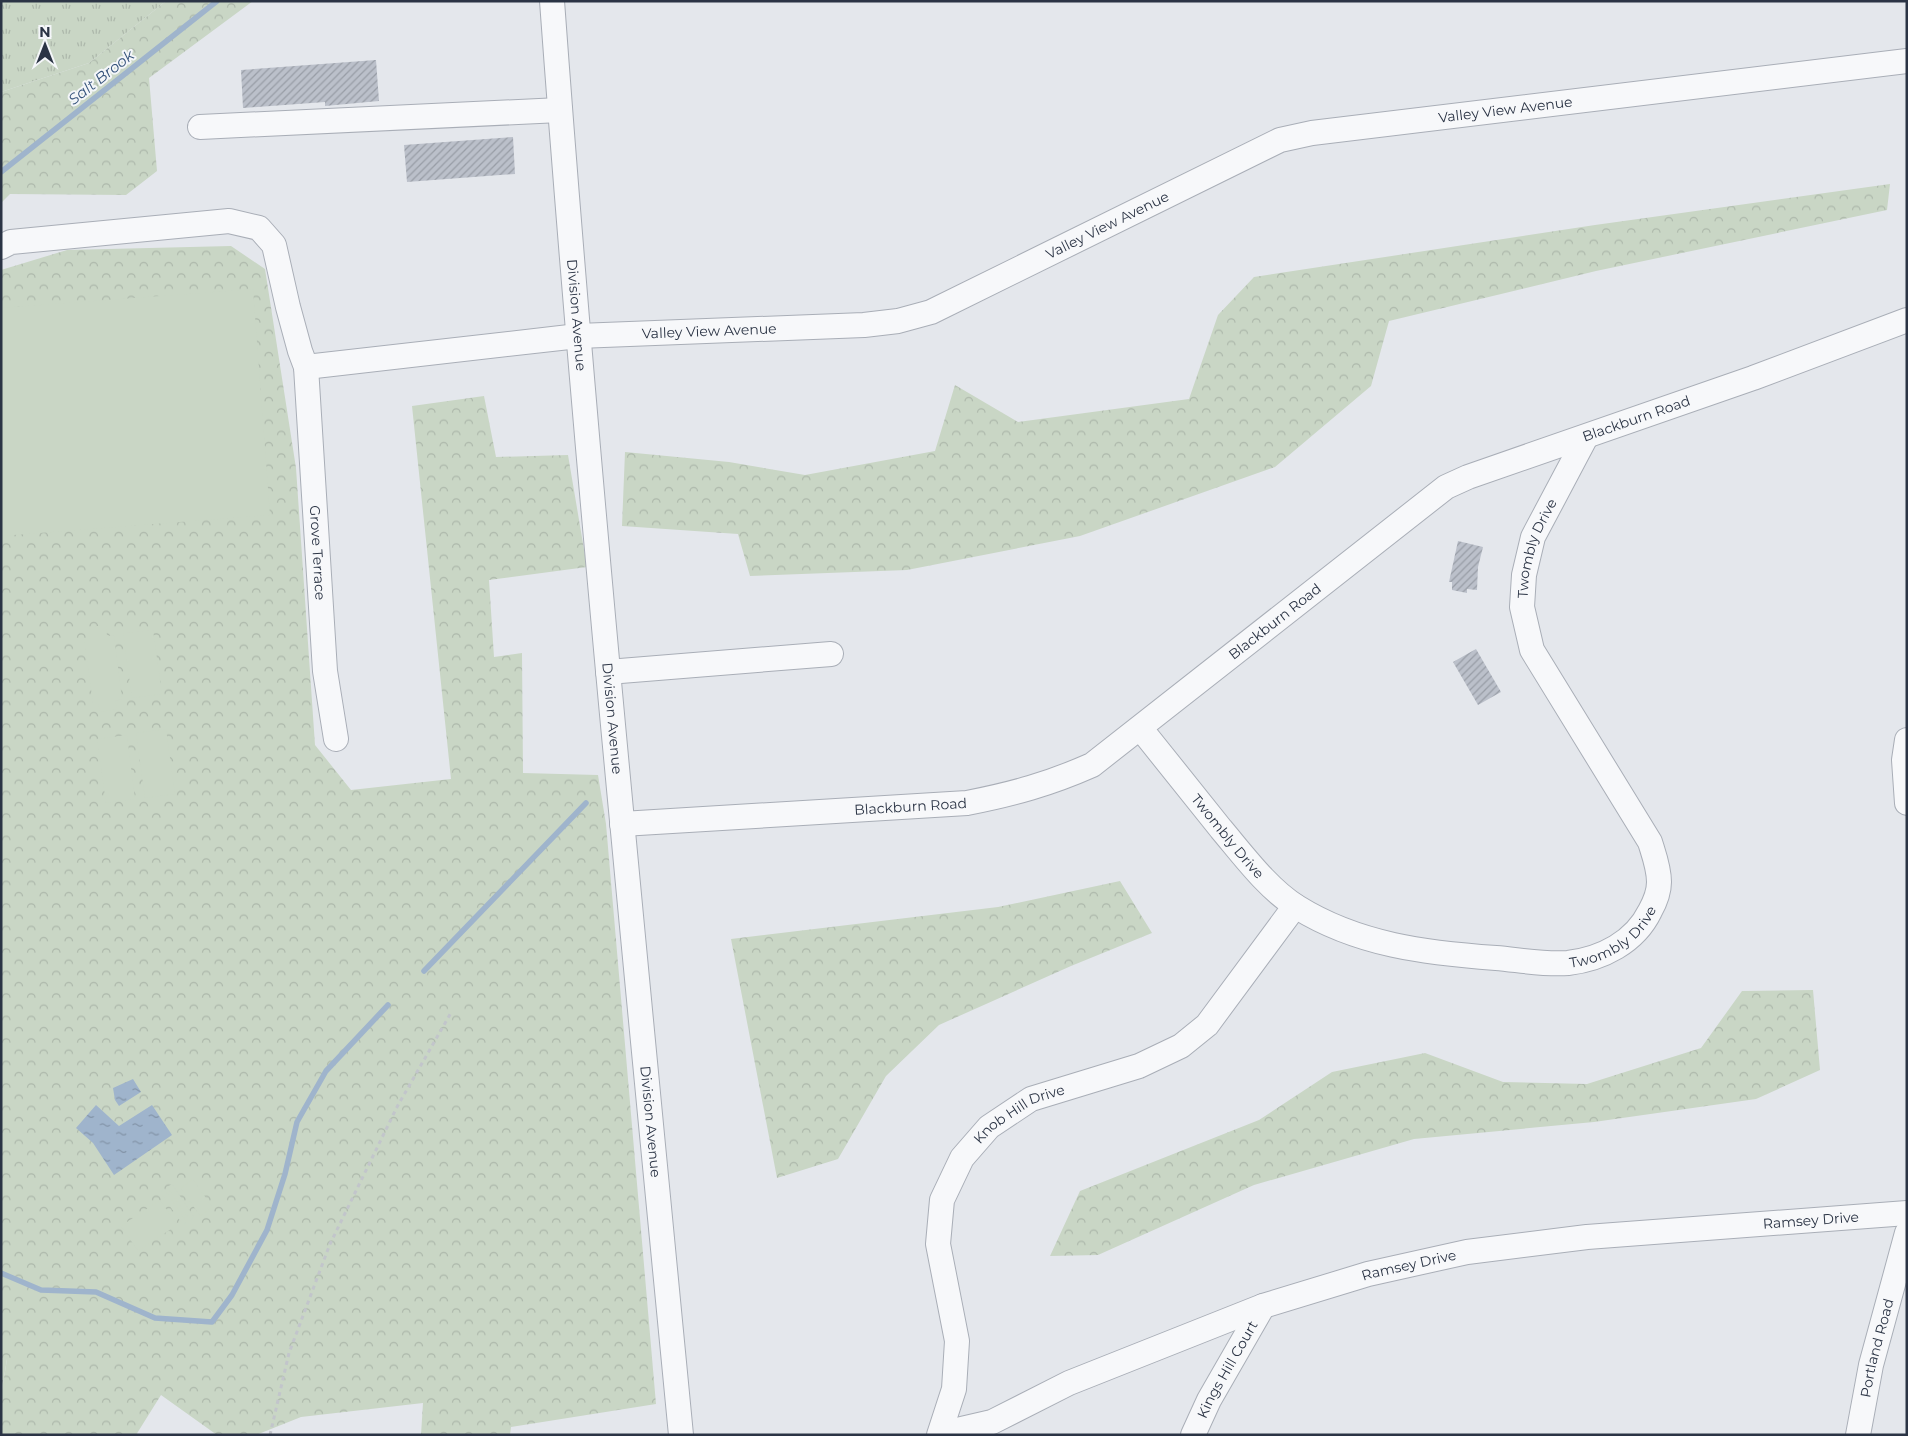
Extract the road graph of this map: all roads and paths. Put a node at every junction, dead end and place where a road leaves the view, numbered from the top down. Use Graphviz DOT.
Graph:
graph roads {
  1 [pos="552,1"];
  2 [pos="1907,61"];
  3 [pos="560,110"];
  4 [pos="200,127"];
  5 [pos="1,247"];
  6 [pos="1907,320"];
  7 [pos="578,336"];
  8 [pos="306,367"];
  9 [pos="1586,437"];
  10 [pos="830,654"];
  11 [pos="608,672"];
  12 [pos="1141,728"];
  13 [pos="336,739"];
  14 [pos="1907,740"];
  15 [pos="1907,803"];
  16 [pos="622,824"];
  17 [pos="1295,906"];
  18 [pos="452,1011"];
  19 [pos="1907,1213"];
  20 [pos="1907,1233"];
  21 [pos="1263,1306"];
  22 [pos="940,1434"];
  23 [pos="270,1435"];
  24 [pos="681,1435"];
  25 [pos="1193,1435"];
  26 [pos="1858,1435"];
  1 -- 3 [label="street, Division Avenue"];
  2 -- 7 [label="street, Valley View Avenue"];
  3 -- 4 [label="street"];
  3 -- 7 [label="street, Division Avenue"];
  5 -- 8 [label="street, Grove Terrace"];
  6 -- 9 [label="street, Blackburn Road"];
  7 -- 8 [label="street, Valley View Avenue"];
  7 -- 11 [label="street, Division Avenue"];
  8 -- 13 [label="street, Grove Terrace"];
  9 -- 12 [label="street, Blackburn Road"];
  9 -- 17 [label="street, Twombly Drive"];
  10 -- 11 [label="street"];
  11 -- 16 [label="street, Division Avenue"];
  12 -- 16 [label="street, Blackburn Road"];
  12 -- 17 [label="street, Twombly Drive"];
  14 -- 15 [label="street"];
  16 -- 24 [label="street, Division Avenue"];
  17 -- 22 [label="street, Knob Hill Drive"];
  18 -- 23 [label="path"];
  19 -- 21 [label="street, Ramsey Drive"];
  20 -- 26 [label="street, Portland Road"];
  21 -- 22 [label="street, Ramsey Drive"];
  21 -- 25 [label="street, Kings Hill Court"];
}
